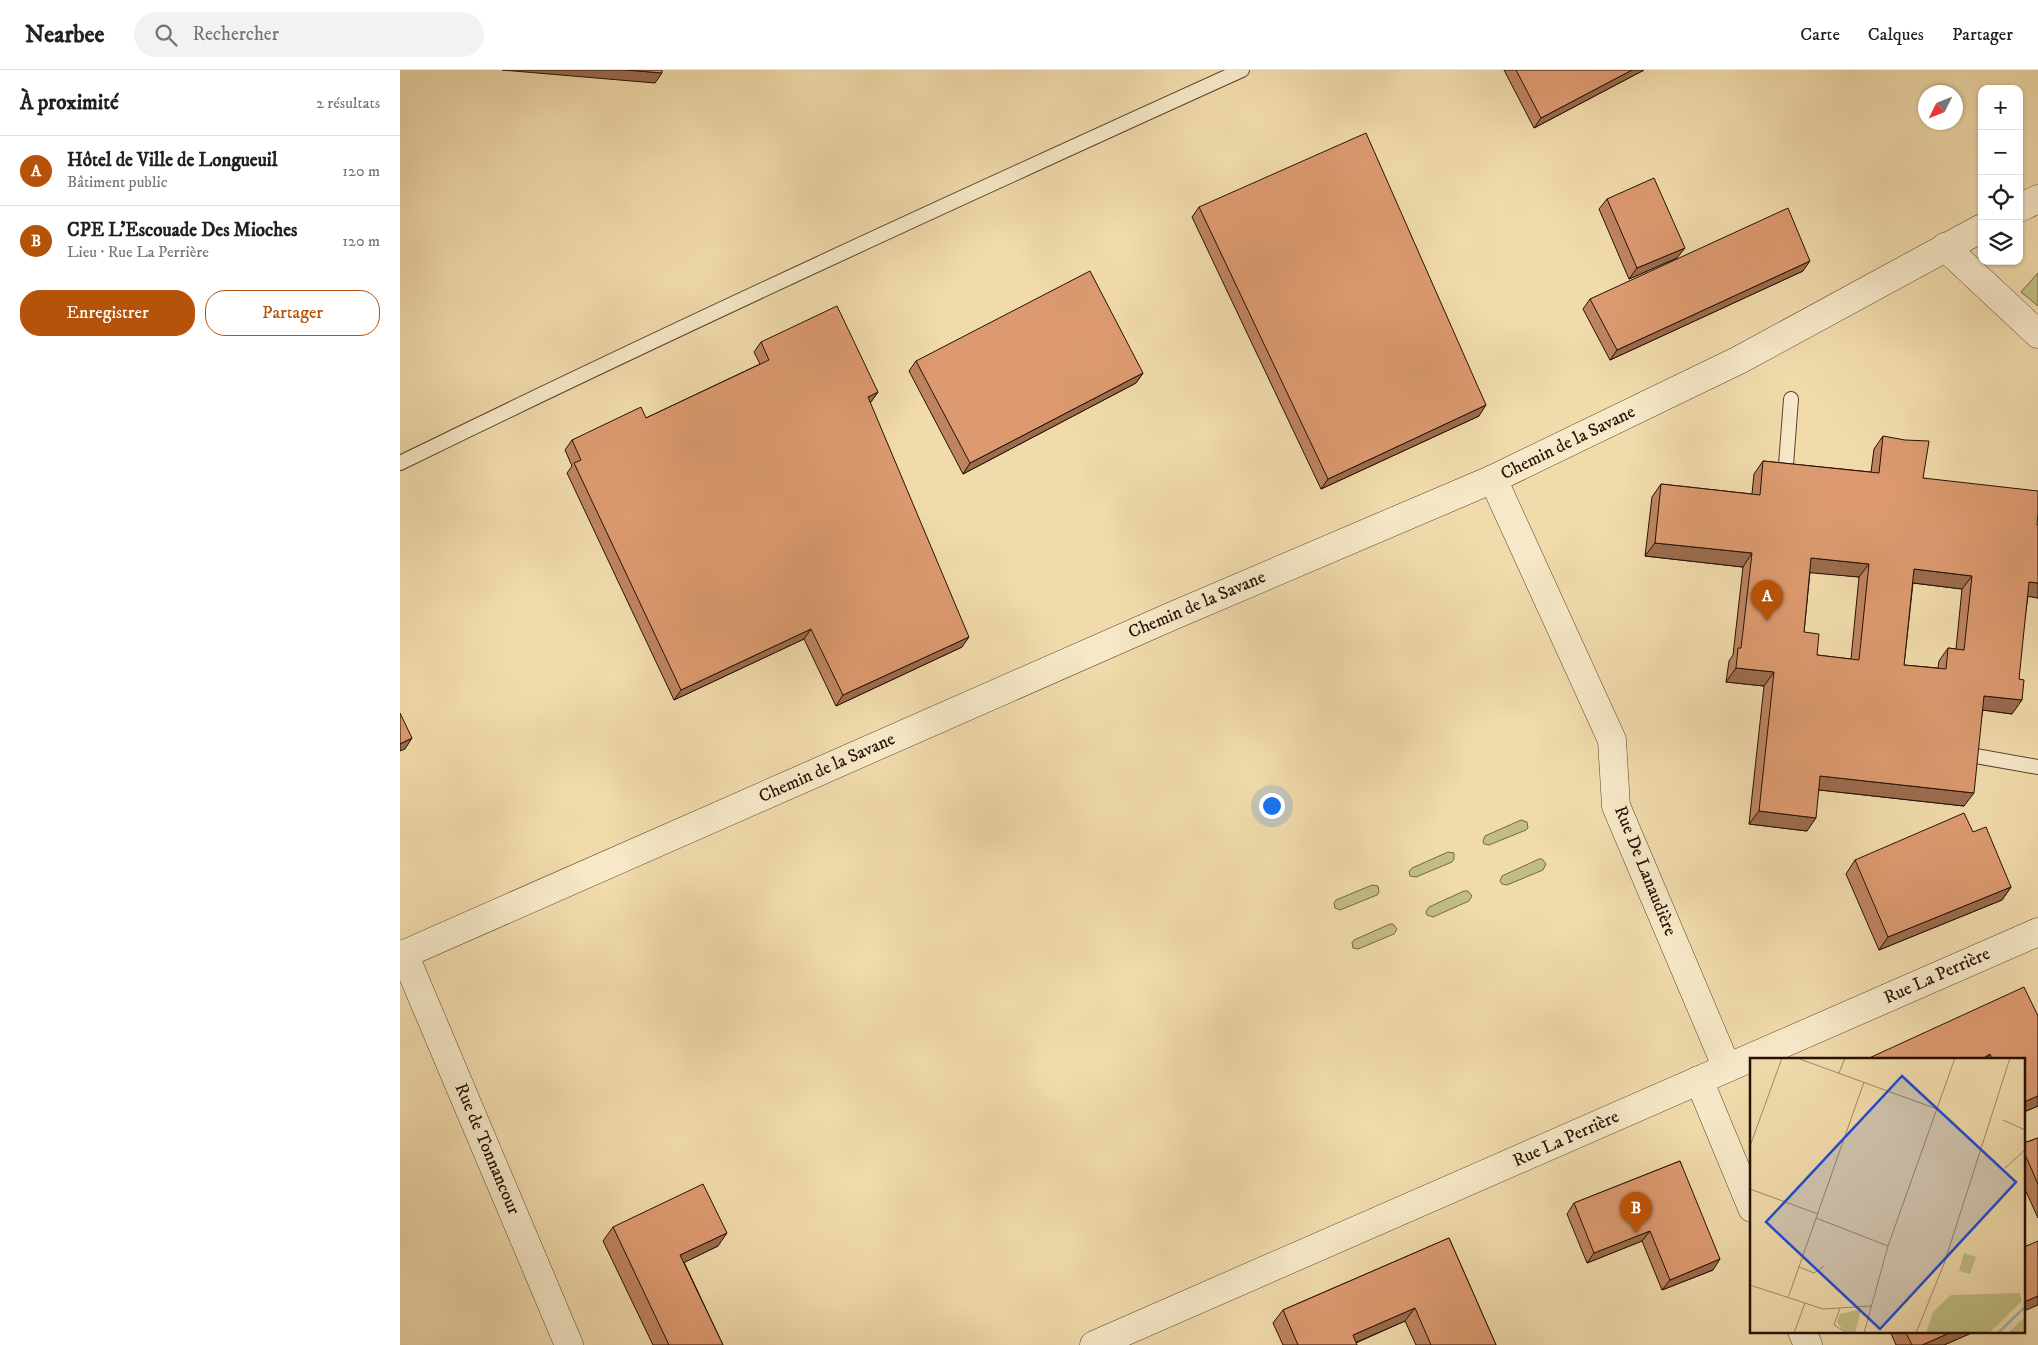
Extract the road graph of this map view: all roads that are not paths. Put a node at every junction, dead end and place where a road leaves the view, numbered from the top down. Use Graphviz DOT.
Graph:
graph roads {
  1 [pos="1242,70"];
  2 [pos="2038,199"];
  3 [pos="2023,206"];
  4 [pos="1978,230"];
  5 [pos="1945,247"];
  6 [pos="2038,334"];
  7 [pos="1791,399"];
  8 [pos="400,463"];
  9 [pos="1786,465"];
  10 [pos="1493,479"];
  11 [pos="1970,755"];
  12 [pos="2038,767"];
  13 [pos="2038,932"];
  14 [pos="402,955"];
  15 [pos="1727,1068"];
  16 [pos="1699,1080"];
  17 [pos="1750,1203"];
  18 [pos="1802,1332"];
  19 [pos="569,1345"];
  20 [pos="1094,1345"];
  21 [pos="1808,1345"];
  1 -- 8 [label="lane"];
  2 -- 3 [label="street"];
  4 -- 5 [label="street, Chemin de la Savane"];
  5 -- 6 [label="street"];
  5 -- 10 [label="street, Chemin de la Savane"];
  7 -- 9 [label="lane"];
  10 -- 14 [label="street, Chemin de la Savane"];
  10 -- 15 [label="street, Rue De Lanaudière"];
  11 -- 12 [label="lane"];
  13 -- 15 [label="street, Rue La Perrière"];
  14 -- 19 [label="street, Rue de Tonnancour"];
  15 -- 16 [label="street, Rue La Perrière"];
  16 -- 17 [label="street"];
  16 -- 20 [label="street, Rue La Perrière"];
  18 -- 21 [label="street"];
}
